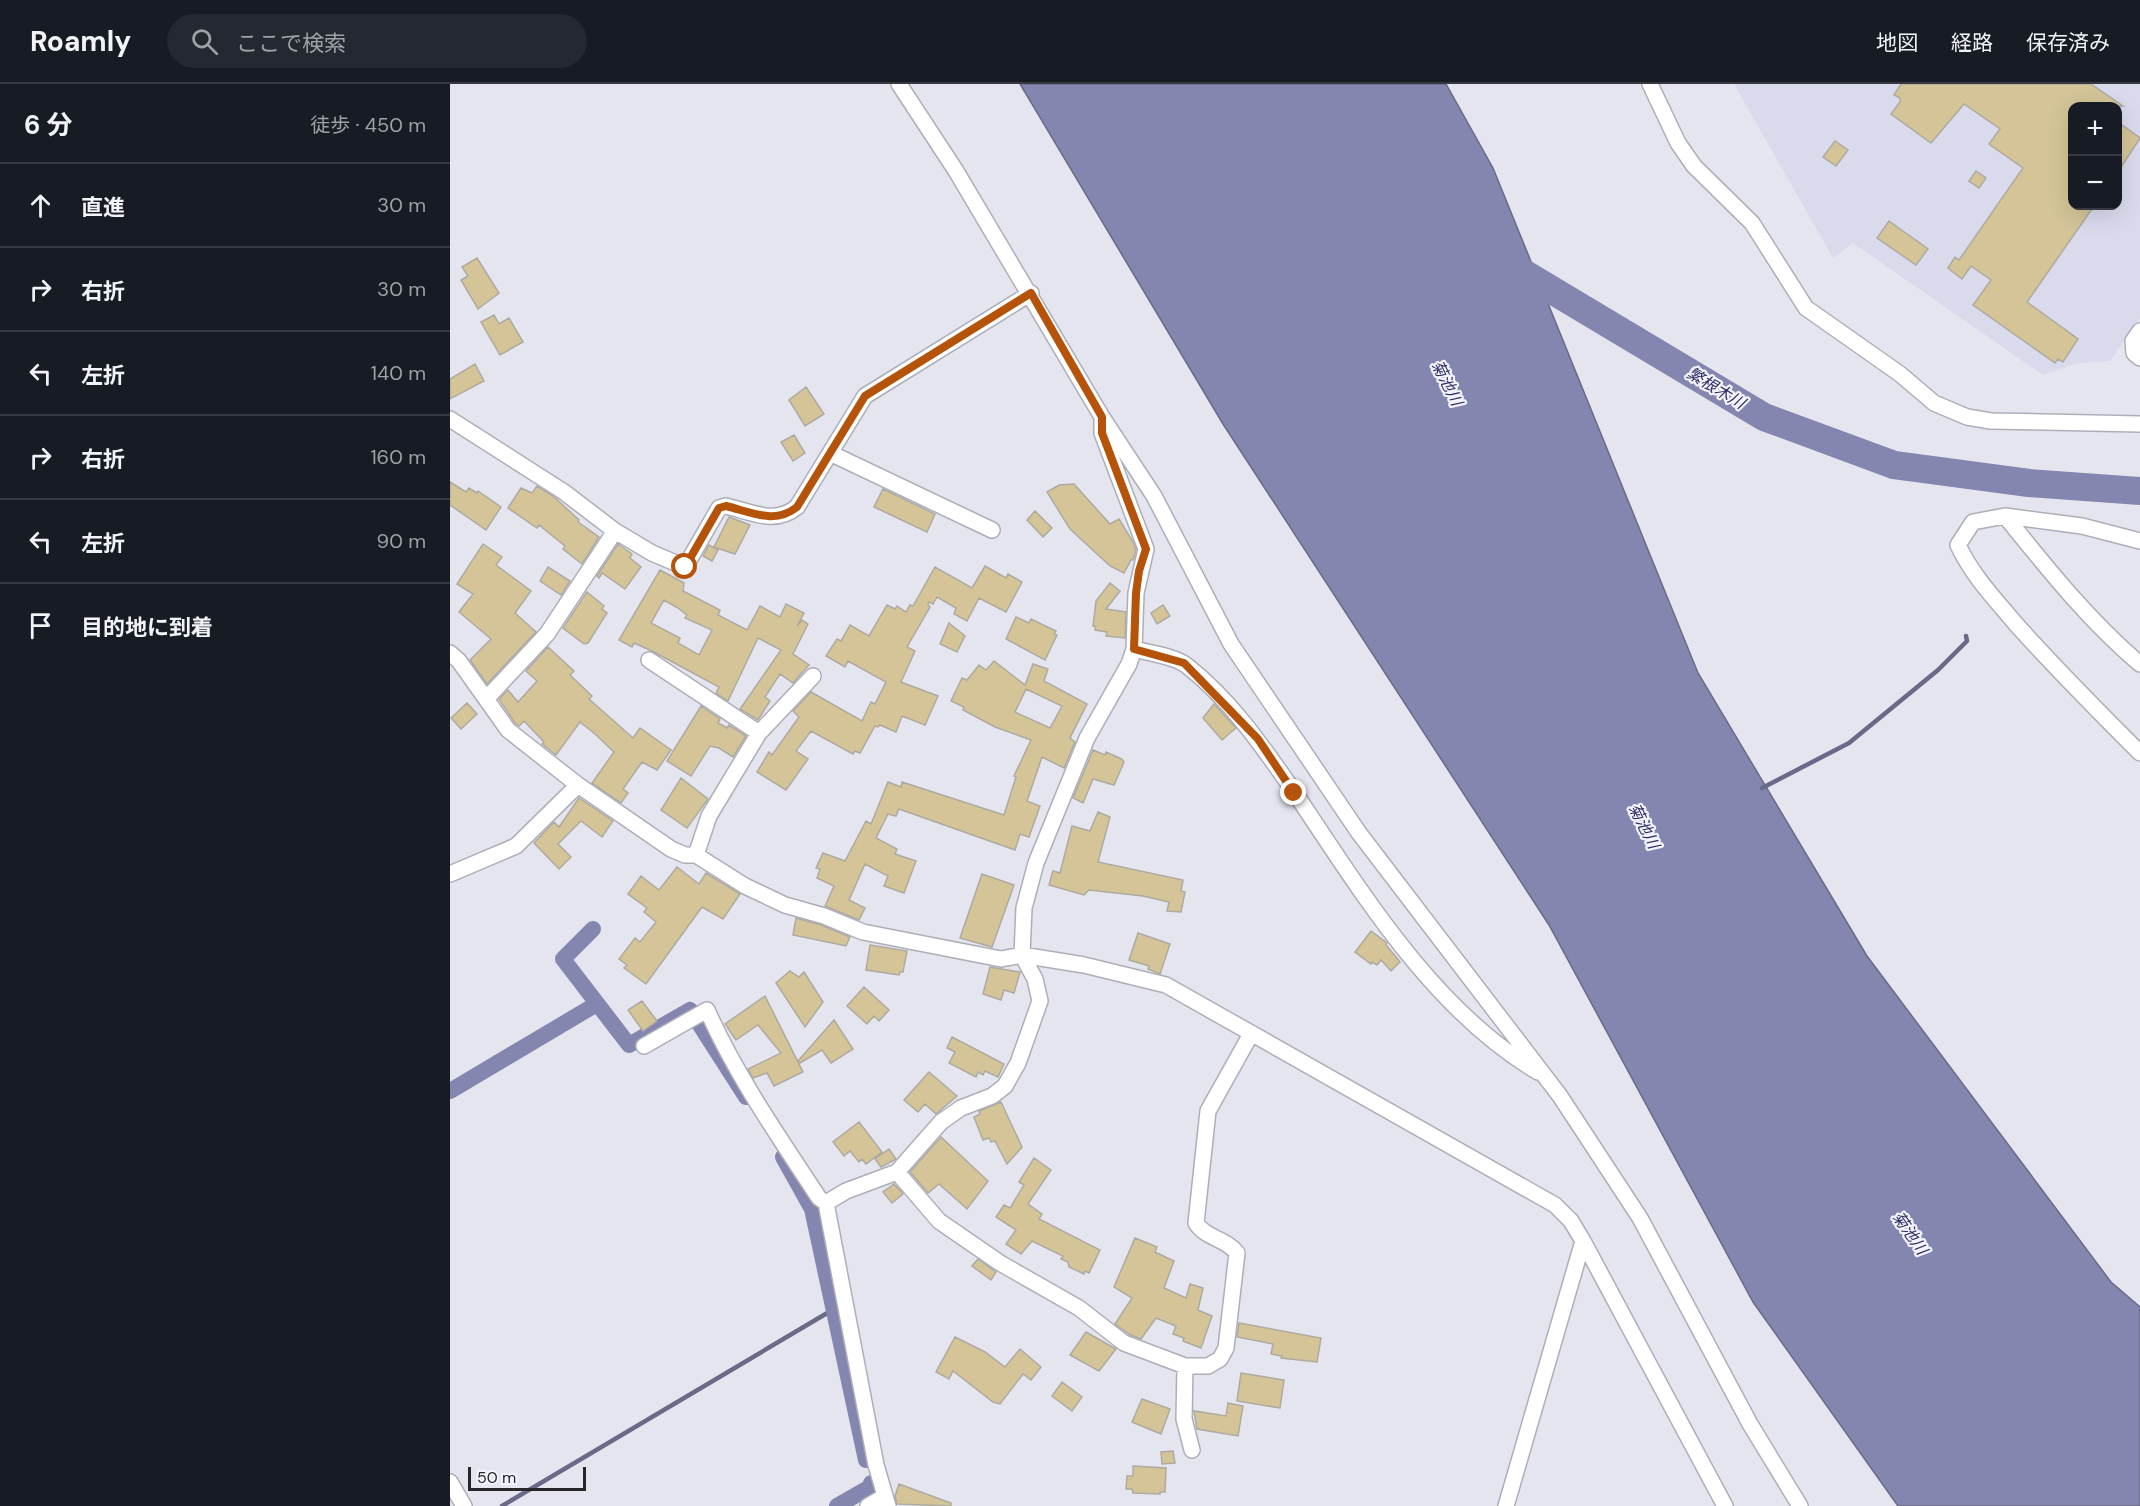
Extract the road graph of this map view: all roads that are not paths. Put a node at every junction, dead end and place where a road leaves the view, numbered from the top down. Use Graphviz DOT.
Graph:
graph roads {
  1 [pos="899,84"];
  2 [pos="1650,84"];
  3 [pos="1031,293"];
  4 [pos="2140,331"];
  5 [pos="2140,358"];
  6 [pos="1102,417"];
  7 [pos="450,419"];
  8 [pos="2140,424"];
  9 [pos="830,453"];
  10 [pos="2005,516"];
  11 [pos="992,530"];
  12 [pos="615,531"];
  13 [pos="2140,541"];
  14 [pos="1134,649"];
  15 [pos="450,653"];
  16 [pos="649,660"];
  17 [pos="2140,664"];
  18 [pos="813,676"];
  19 [pos="487,698"];
  20 [pos="759,733"];
  21 [pos="2140,753"];
  22 [pos="578,785"];
  23 [pos="696,855"];
  24 [pos="450,874"];
  25 [pos="1022,955"];
  26 [pos="1251,1034"];
  27 [pos="644,1046"];
  28 [pos="1544,1076"];
  29 [pos="897,1172"];
  30 [pos="826,1203"];
  31 [pos="1583,1241"];
  32 [pos="1185,1366"];
  33 [pos="1192,1450"];
  34 [pos="450,1482"];
  35 [pos="887,1501"];
  36 [pos="464,1506"];
  37 [pos="868,1506"];
  38 [pos="1506,1506"];
  39 [pos="1725,1506"];
  40 [pos="1800,1506"];
  1 -- 3 [label="street"];
  2 -- 8 [label="street"];
  3 -- 6 [label="street"];
  3 -- 9 [label="street"];
  4 -- 5 [label="street"];
  6 -- 14 [label="street"];
  6 -- 28 [label="street"];
  7 -- 12 [label="street"];
  9 -- 11 [label="street"];
  9 -- 12 [label="street"];
  10 -- 13 [label="street"];
  10 -- 17 [label="street"];
  10 -- 21 [label="street"];
  12 -- 19 [label="street"];
  14 -- 25 [label="street"];
  14 -- 28 [label="street"];
  15 -- 19 [label="street"];
  16 -- 20 [label="street"];
  18 -- 20 [label="street"];
  19 -- 22 [label="street"];
  20 -- 23 [label="street"];
  22 -- 23 [label="street"];
  22 -- 24 [label="street"];
  23 -- 25 [label="street"];
  25 -- 26 [label="street"];
  25 -- 29 [label="street"];
  26 -- 31 [label="street"];
  26 -- 32 [label="street"];
  27 -- 30 [label="street"];
  28 -- 40 [label="street"];
  29 -- 30 [label="street"];
  29 -- 32 [label="street"];
  30 -- 35 [label="street"];
  31 -- 38 [label="street"];
  31 -- 39 [label="street"];
  32 -- 33 [label="street"];
  34 -- 36 [label="street"];
  35 -- 37 [label="street"];
}
